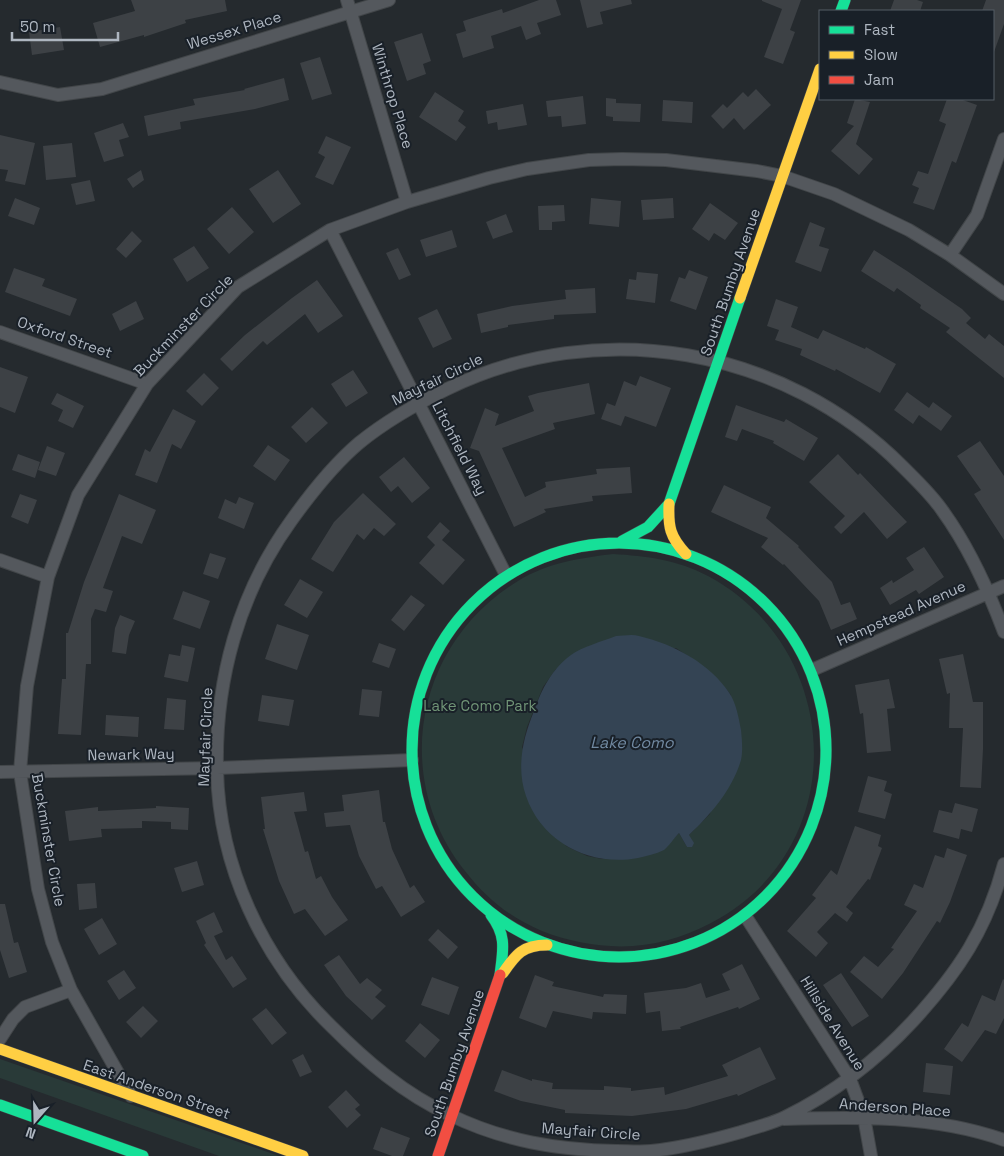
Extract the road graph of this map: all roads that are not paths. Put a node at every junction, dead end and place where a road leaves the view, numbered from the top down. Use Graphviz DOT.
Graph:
graph roads {
  1 [pos="389,0"];
  2 [pos="349,6"];
  3 [pos="819,72"];
  4 [pos="0,82"];
  5 [pos="1004,139"];
  6 [pos="782,176"];
  7 [pos="407,202"];
  8 [pos="330,230"];
  9 [pos="950,255"];
  10 [pos="1004,294"];
  11 [pos="0,332"];
  12 [pos="719,361"];
  13 [pos="147,384"];
  14 [pos="418,403"];
  15 [pos="669,504"];
  16 [pos="621,542"];
  17 [pos="686,554"];
  18 [pos="0,560"];
  19 [pos="506,575"];
  20 [pos="48,577"];
  21 [pos="1004,586"];
  22 [pos="990,592"];
  23 [pos="1004,632"];
  24 [pos="812,670"];
  25 [pos="412,760"];
  26 [pos="217,768"];
  27 [pos="0,772"];
  28 [pos="20,772"];
  29 [pos="1004,864"];
  30 [pos="1001,892"];
  31 [pos="488,911"];
  32 [pos="746,917"];
  33 [pos="547,945"];
  34 [pos="499,980"];
  35 [pos="70,990"];
  36 [pos="0,1039"];
  37 [pos="0,1049"];
  38 [pos="850,1080"];
  39 [pos="132,1096"];
  40 [pos="0,1106"];
  41 [pos="452,1117"];
  42 [pos="864,1117"];
  43 [pos="782,1119"];
  44 [pos="1004,1140"];
  45 [pos="143,1156"];
  46 [pos="303,1156"];
  47 [pos="438,1156"];
  48 [pos="872,1156"];
  1 -- 2 [label="street, Wessex Place"];
  2 -- 4 [label="street, Wessex Place"];
  2 -- 7 [label="street, Winthrop Place"];
  3 -- 6 [label="main road, South Bumby Avenue"];
  5 -- 9 [label="street"];
  6 -- 7 [label="street, Buckminster Circle"];
  6 -- 9 [label="street, Buckminster Circle"];
  6 -- 12 [label="main road, South Bumby Avenue"];
  7 -- 8 [label="street, Buckminster Circle"];
  8 -- 13 [label="street, Buckminster Circle"];
  8 -- 14 [label="street, Litchfield Way"];
  9 -- 10 [label="street, Buckminster Circle"];
  11 -- 13 [label="street, Oxford Street"];
  12 -- 14 [label="street, Mayfair Circle"];
  12 -- 15 [label="main road, South Bumby Avenue"];
  12 -- 22 [label="street, Mayfair Circle"];
  13 -- 20 [label="street, Buckminster Circle"];
  14 -- 19 [label="street, Litchfield Way"];
  14 -- 26 [label="street, Mayfair Circle"];
  15 -- 16 [label="main road, South Bumby Avenue"];
  15 -- 17 [label="main road, South Bumby Avenue"];
  16 -- 17 [label="main road"];
  16 -- 19 [label="main road"];
  17 -- 24 [label="main road"];
  18 -- 20 [label="street"];
  19 -- 25 [label="main road"];
  20 -- 28 [label="street, Buckminster Circle"];
  21 -- 22 [label="street, Hempstead Avenue"];
  22 -- 23 [label="street, Mayfair Circle"];
  22 -- 24 [label="street, Hempstead Avenue"];
  24 -- 32 [label="main road"];
  25 -- 26 [label="street, Newark Way"];
  25 -- 31 [label="main road"];
  26 -- 28 [label="street, Newark Way"];
  26 -- 41 [label="street, Mayfair Circle"];
  27 -- 28 [label="street, Newark Way"];
  28 -- 35 [label="street, Buckminster Circle"];
  29 -- 30 [label="street, Mayfair Circle"];
  30 -- 38 [label="street, Mayfair Circle"];
  31 -- 33 [label="main road"];
  31 -- 34 [label="main road, South Bumby Avenue"];
  32 -- 33 [label="main road"];
  32 -- 38 [label="street, Hillside Avenue"];
  33 -- 34 [label="main road, South Bumby Avenue"];
  34 -- 41 [label="main road, South Bumby Avenue"];
  35 -- 36 [label="street"];
  35 -- 39 [label="street, Buckminster Circle"];
  37 -- 39 [label="main road, East Anderson Street"];
  38 -- 42 [label="street, Hillside Avenue"];
  38 -- 43 [label="street, Mayfair Circle"];
  39 -- 46 [label="main road, East Anderson Street"];
  40 -- 45 [label="main road"];
  41 -- 43 [label="street, Mayfair Circle"];
  41 -- 47 [label="main road, South Bumby Avenue"];
  42 -- 43 [label="street, Anderson Place"];
  42 -- 44 [label="street, Anderson Place"];
  42 -- 48 [label="street, Hillside Avenue"];
}
